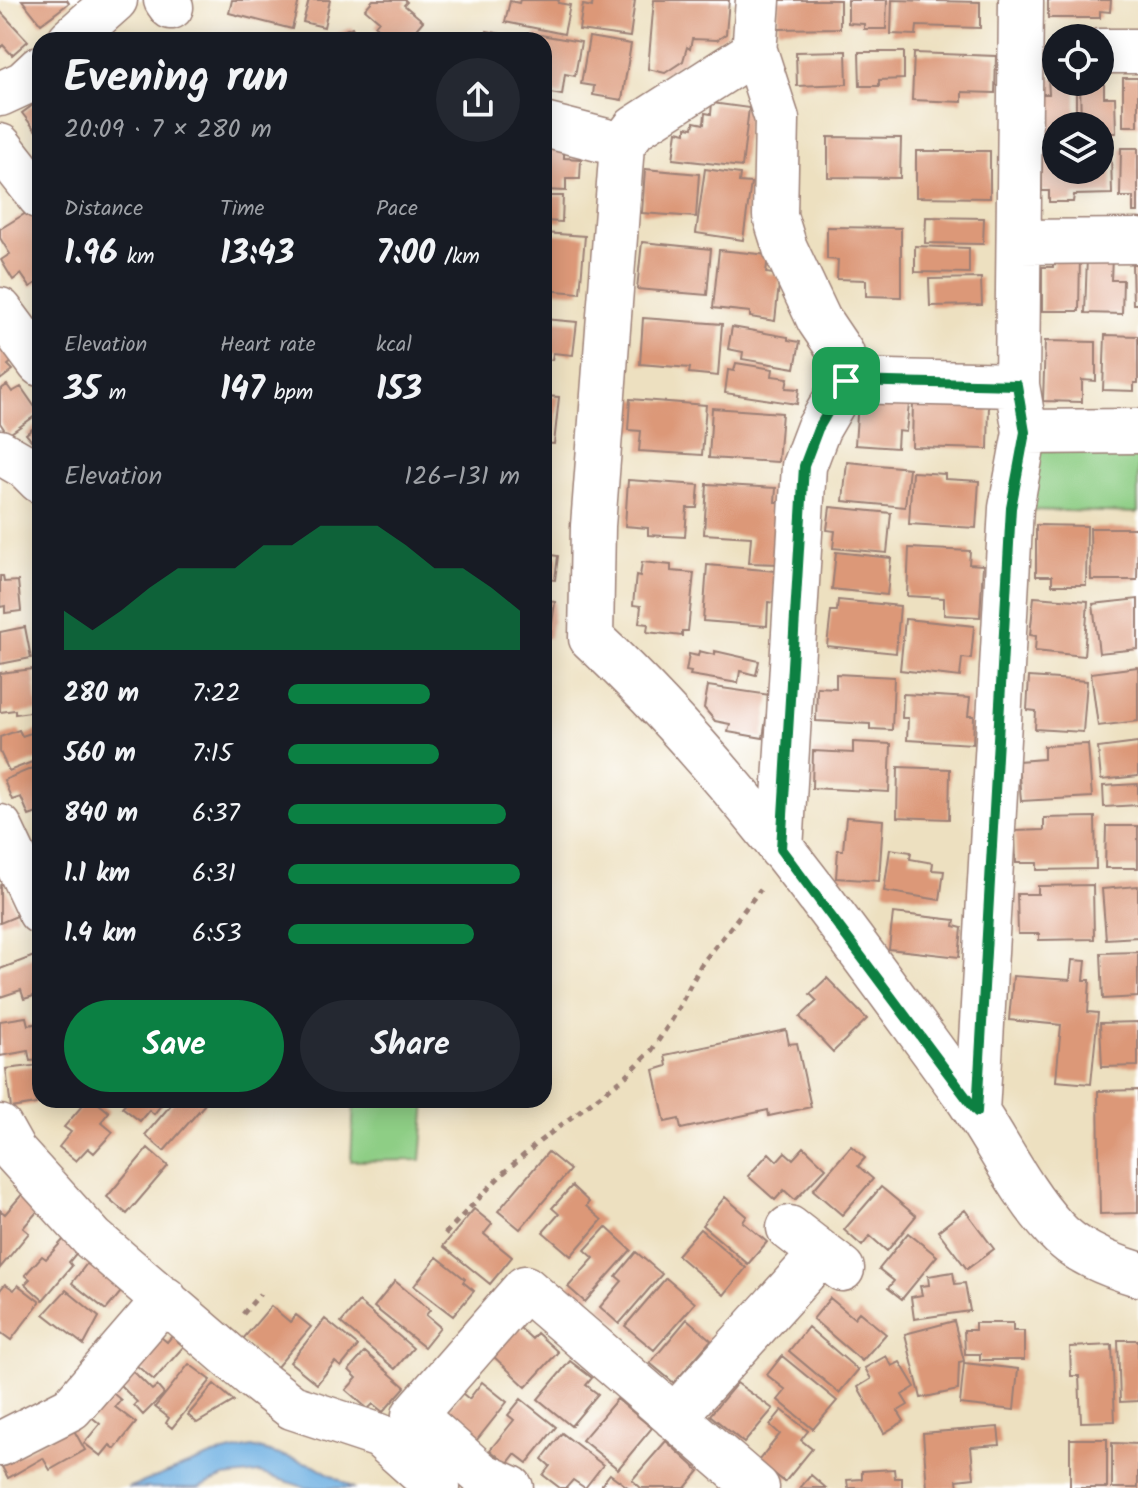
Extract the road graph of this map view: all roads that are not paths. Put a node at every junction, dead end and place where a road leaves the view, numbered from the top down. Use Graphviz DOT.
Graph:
graph roads {
  1 [pos="115,0"];
  2 [pos="758,0"];
  3 [pos="1021,0"];
  4 [pos="79,32"];
  5 [pos="755,51"];
  6 [pos="1039,51"];
  7 [pos="1114,51"];
  8 [pos="1138,51"];
  9 [pos="32,76"];
  10 [pos="0,94"];
  11 [pos="552,127"];
  12 [pos="622,145"];
  13 [pos="0,146"];
  14 [pos="32,187"];
  15 [pos="1138,241"];
  16 [pos="1020,242"];
  17 [pos="846,381"];
  18 [pos="1017,385"];
  19 [pos="1138,431"];
  20 [pos="1025,432"];
  21 [pos="0,452"];
  22 [pos="32,473"];
  23 [pos="0,827"];
  24 [pos="786,856"];
  25 [pos="32,891"];
  26 [pos="977,1112"];
  27 [pos="0,1127"];
  28 [pos="817,1250"];
  29 [pos="1138,1274"];
  30 [pos="165,1299"];
  31 [pos="674,1417"];
  32 [pos="0,1444"];
  33 [pos="438,1488"];
  34 [pos="511,1488"];
  35 [pos="757,1488"];
  1 -- 4 [label="street"];
  2 -- 5 [label="street"];
  3 -- 6 [label="street"];
  5 -- 12 [label="street"];
  5 -- 17 [label="street"];
  6 -- 16 [label="street"];
  7 -- 8 [label="street"];
  9 -- 10 [label="street"];
  11 -- 12 [label="street"];
  12 -- 24 [label="street"];
  13 -- 14 [label="street"];
  15 -- 16 [label="street"];
  16 -- 18 [label="street"];
  17 -- 18 [label="street"];
  17 -- 24 [label="street"];
  18 -- 20 [label="street"];
  19 -- 20 [label="street"];
  20 -- 26 [label="street"];
  21 -- 22 [label="street"];
  23 -- 25 [label="street"];
  24 -- 26 [label="street"];
  26 -- 29 [label="street"];
  27 -- 30 [label="street"];
  28 -- 31 [label="street"];
  30 -- 32 [label="street"];
  30 -- 33 [label="street"];
  31 -- 34 [label="street"];
  31 -- 35 [label="street"];
}
